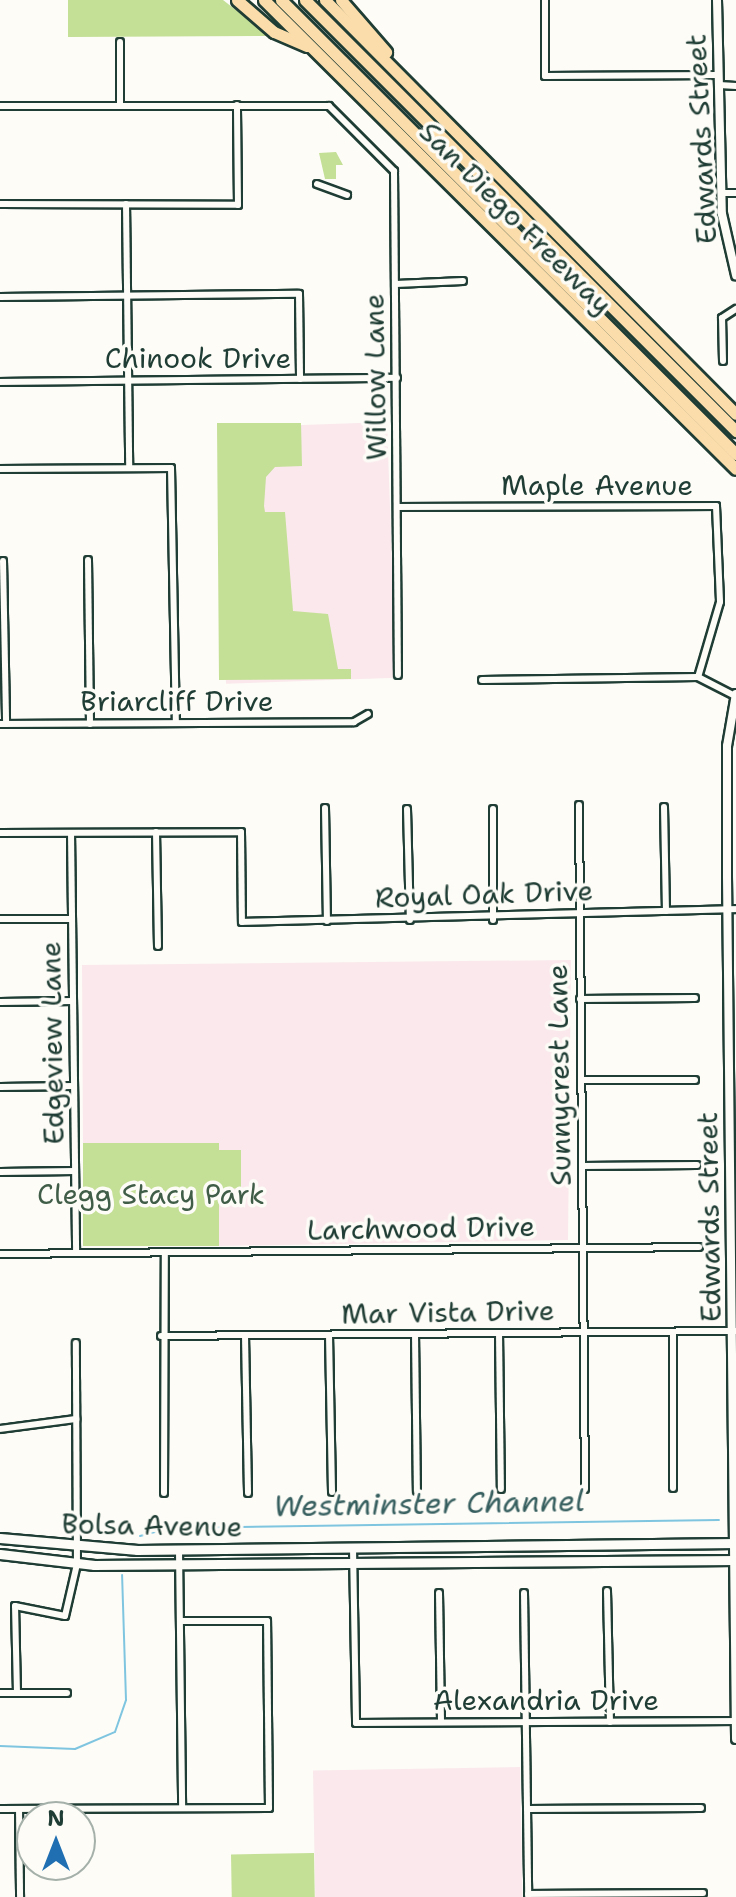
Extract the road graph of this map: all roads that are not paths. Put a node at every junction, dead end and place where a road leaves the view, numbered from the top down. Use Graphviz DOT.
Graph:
graph roads {
  1 [pos="237,0"];
  2 [pos="264,0"];
  3 [pos="281,0"];
  4 [pos="305,0"];
  5 [pos="325,0"];
  6 [pos="341,0"];
  7 [pos="545,0"];
  8 [pos="717,0"];
  9 [pos="120,42"];
  10 [pos="315,49"];
  11 [pos="719,80"];
  12 [pos="736,86"];
  13 [pos="120,105"];
  14 [pos="237,105"];
  15 [pos="0,106"];
  16 [pos="452,128"];
  17 [pos="317,184"];
  18 [pos="721,193"];
  19 [pos="736,193"];
  20 [pos="347,195"];
  21 [pos="0,204"];
  22 [pos="126,204"];
  23 [pos="736,275"];
  24 [pos="463,281"];
  25 [pos="396,284"];
  26 [pos="127,295"];
  27 [pos="0,297"];
  28 [pos="736,309"];
  29 [pos="723,361"];
  30 [pos="397,378"];
  31 [pos="300,379"];
  32 [pos="128,380"];
  33 [pos="0,382"];
  34 [pos="736,414"];
  35 [pos="736,431"];
  36 [pos="736,454"];
  37 [pos="129,468"];
  38 [pos="0,469"];
  39 [pos="736,469"];
  40 [pos="398,507"];
  41 [pos="88,560"];
  42 [pos="3,561"];
  43 [pos="398,675"];
  44 [pos="698,677"];
  45 [pos="482,680"];
  46 [pos="736,695"];
  47 [pos="368,714"];
  48 [pos="176,723"];
  49 [pos="3,724"];
  50 [pos="90,724"];
  51 [pos="579,805"];
  52 [pos="664,807"];
  53 [pos="325,808"];
  54 [pos="407,809"];
  55 [pos="493,809"];
  56 [pos="156,832"];
  57 [pos="0,833"];
  58 [pos="71,833"];
  59 [pos="666,911"];
  60 [pos="580,912"];
  61 [pos="733,912"];
  62 [pos="0,919"];
  63 [pos="72,919"];
  64 [pos="410,920"];
  65 [pos="493,920"];
  66 [pos="327,921"];
  67 [pos="158,946"];
  68 [pos="695,998"];
  69 [pos="580,999"];
  70 [pos="73,1001"];
  71 [pos="0,1002"];
  72 [pos="581,1080"];
  73 [pos="695,1080"];
  74 [pos="74,1086"];
  75 [pos="0,1087"];
  76 [pos="697,1165"];
  77 [pos="582,1166"];
  78 [pos="75,1171"];
  79 [pos="0,1172"];
  80 [pos="699,1247"];
  81 [pos="583,1248"];
  82 [pos="165,1252"];
  83 [pos="76,1253"];
  84 [pos="0,1254"];
  85 [pos="734,1331"];
  86 [pos="673,1332"];
  87 [pos="499,1333"];
  88 [pos="583,1333"];
  89 [pos="415,1334"];
  90 [pos="329,1335"];
  91 [pos="161,1336"];
  92 [pos="245,1336"];
  93 [pos="76,1343"];
  94 [pos="76,1419"];
  95 [pos="0,1429"];
  96 [pos="673,1488"];
  97 [pos="501,1489"];
  98 [pos="585,1489"];
  99 [pos="417,1491"];
  100 [pos="332,1492"];
  101 [pos="164,1493"];
  102 [pos="248,1493"];
  103 [pos="0,1538"];
  104 [pos="735,1543"];
  105 [pos="78,1548"];
  106 [pos="353,1548"];
  107 [pos="179,1550"];
  108 [pos="0,1554"];
  109 [pos="735,1560"];
  110 [pos="354,1563"];
  111 [pos="77,1564"];
  112 [pos="180,1564"];
  113 [pos="607,1591"];
  114 [pos="439,1593"];
  115 [pos="524,1593"];
  116 [pos="181,1621"];
  117 [pos="0,1693"];
  118 [pos="17,1693"];
  119 [pos="67,1693"];
  120 [pos="736,1721"];
  121 [pos="441,1722"];
  122 [pos="526,1722"];
  123 [pos="610,1722"];
  124 [pos="736,1739"];
  125 [pos="182,1808"];
  126 [pos="701,1808"];
  127 [pos="96,1809"];
  128 [pos="527,1809"];
  129 [pos="703,1893"];
  130 [pos="528,1896"];
  1 -- 10 [label="highway"];
  2 -- 10 [label="highway, San Diego Freeway"];
  3 -- 36 [label="highway"];
  4 -- 35 [label="highway"];
  5 -- 16 [label="highway, San Diego Freeway"];
  6 -- 16 [label="highway"];
  7 -- 11 [label="street"];
  8 -- 11 [label="street, Edwards Street"];
  9 -- 13 [label="street"];
  10 -- 39 [label="highway, San Diego Freeway"];
  11 -- 12 [label="street"];
  11 -- 18 [label="street, Edwards Street"];
  13 -- 14 [label="street"];
  13 -- 15 [label="street"];
  14 -- 22 [label="street"];
  14 -- 25 [label="street, Willow Lane"];
  16 -- 34 [label="highway, San Diego Freeway"];
  17 -- 20 [label="street"];
  18 -- 19 [label="street"];
  18 -- 23 [label="street, Edwards Street"];
  21 -- 22 [label="street"];
  22 -- 26 [label="street"];
  24 -- 25 [label="street"];
  25 -- 30 [label="street, Willow Lane"];
  26 -- 27 [label="street"];
  26 -- 31 [label="street"];
  26 -- 32 [label="street"];
  28 -- 29 [label="street"];
  30 -- 31 [label="street, Chinook Drive"];
  30 -- 40 [label="street, Willow Lane"];
  31 -- 32 [label="street, Chinook Drive"];
  32 -- 33 [label="street, Chinook Drive"];
  32 -- 37 [label="street"];
  37 -- 38 [label="street"];
  37 -- 48 [label="street"];
  40 -- 43 [label="street, Willow Lane"];
  40 -- 44 [label="street, Maple Avenue"];
  41 -- 50 [label="street"];
  42 -- 49 [label="street"];
  44 -- 45 [label="street"];
  44 -- 46 [label="street"];
  46 -- 61 [label="street, Edwards Street"];
  47 -- 48 [label="street, Briarcliff Drive"];
  48 -- 50 [label="street, Briarcliff Drive"];
  49 -- 50 [label="street, Briarcliff Drive"];
  51 -- 60 [label="street, Sunnycrest Lane"];
  52 -- 59 [label="street"];
  53 -- 66 [label="street"];
  54 -- 64 [label="street"];
  55 -- 65 [label="street"];
  56 -- 58 [label="street"];
  56 -- 66 [label="street, Royal Oak Drive"];
  56 -- 67 [label="street"];
  57 -- 58 [label="street"];
  58 -- 63 [label="street, Edgeview Lane"];
  59 -- 60 [label="street, Royal Oak Drive"];
  59 -- 61 [label="street, Royal Oak Drive"];
  60 -- 65 [label="street, Royal Oak Drive"];
  60 -- 69 [label="street, Sunnycrest Lane"];
  61 -- 85 [label="street, Edwards Street"];
  62 -- 63 [label="street"];
  63 -- 70 [label="street, Edgeview Lane"];
  64 -- 65 [label="street, Royal Oak Drive"];
  64 -- 66 [label="street, Royal Oak Drive"];
  68 -- 69 [label="street"];
  69 -- 72 [label="street, Sunnycrest Lane"];
  70 -- 71 [label="street"];
  70 -- 74 [label="street, Edgeview Lane"];
  72 -- 73 [label="street"];
  72 -- 77 [label="street, Sunnycrest Lane"];
  74 -- 75 [label="street"];
  74 -- 78 [label="street, Edgeview Lane"];
  76 -- 77 [label="street"];
  77 -- 81 [label="street, Sunnycrest Lane"];
  78 -- 79 [label="street"];
  78 -- 83 [label="street, Edgeview Lane"];
  80 -- 81 [label="street, Larchwood Drive"];
  81 -- 82 [label="street, Larchwood Drive"];
  81 -- 88 [label="street, Sunnycrest Lane"];
  82 -- 83 [label="street, Larchwood Drive"];
  82 -- 91 [label="street"];
  83 -- 84 [label="street, Larchwood Drive"];
  85 -- 86 [label="street, Mar Vista Drive"];
  85 -- 104 [label="street, Edwards Street"];
  86 -- 88 [label="street, Mar Vista Drive"];
  86 -- 96 [label="street"];
  87 -- 88 [label="street, Mar Vista Drive"];
  87 -- 89 [label="street, Mar Vista Drive"];
  87 -- 97 [label="street"];
  88 -- 98 [label="street, Sunnycrest Lane"];
  89 -- 90 [label="street, Mar Vista Drive"];
  89 -- 99 [label="street"];
  90 -- 92 [label="street, Mar Vista Drive"];
  90 -- 100 [label="street"];
  91 -- 92 [label="street, Mar Vista Drive"];
  91 -- 101 [label="street"];
  92 -- 102 [label="street"];
  93 -- 94 [label="street"];
  94 -- 95 [label="street"];
  94 -- 105 [label="street"];
  103 -- 105 [label="main road, Bolsa Avenue"];
  104 -- 106 [label="main road, Bolsa Avenue"];
  104 -- 109 [label="street, Edwards Street"];
  105 -- 107 [label="main road, Bolsa Avenue"];
  105 -- 111 [label="street"];
  106 -- 107 [label="main road, Bolsa Avenue"];
  106 -- 110 [label="street"];
  107 -- 112 [label="street"];
  108 -- 111 [label="main road, Bolsa Avenue"];
  109 -- 110 [label="main road, Bolsa Avenue"];
  109 -- 120 [label="street, Edwards Street"];
  110 -- 112 [label="main road, Bolsa Avenue"];
  110 -- 121 [label="street, Alexandria Drive"];
  111 -- 112 [label="main road, Bolsa Avenue"];
  111 -- 118 [label="street"];
  112 -- 116 [label="street"];
  113 -- 123 [label="street"];
  114 -- 121 [label="street"];
  115 -- 122 [label="street"];
  116 -- 125 [label="street"];
  116 -- 125 [label="street"];
  117 -- 118 [label="street"];
  118 -- 119 [label="street"];
  120 -- 123 [label="street, Alexandria Drive"];
  120 -- 124 [label="street, Edwards Street"];
  121 -- 122 [label="street, Alexandria Drive"];
  122 -- 123 [label="street, Alexandria Drive"];
  122 -- 128 [label="street"];
  125 -- 127 [label="street"];
  126 -- 128 [label="street"];
  128 -- 130 [label="street"];
  129 -- 130 [label="street"];
}
